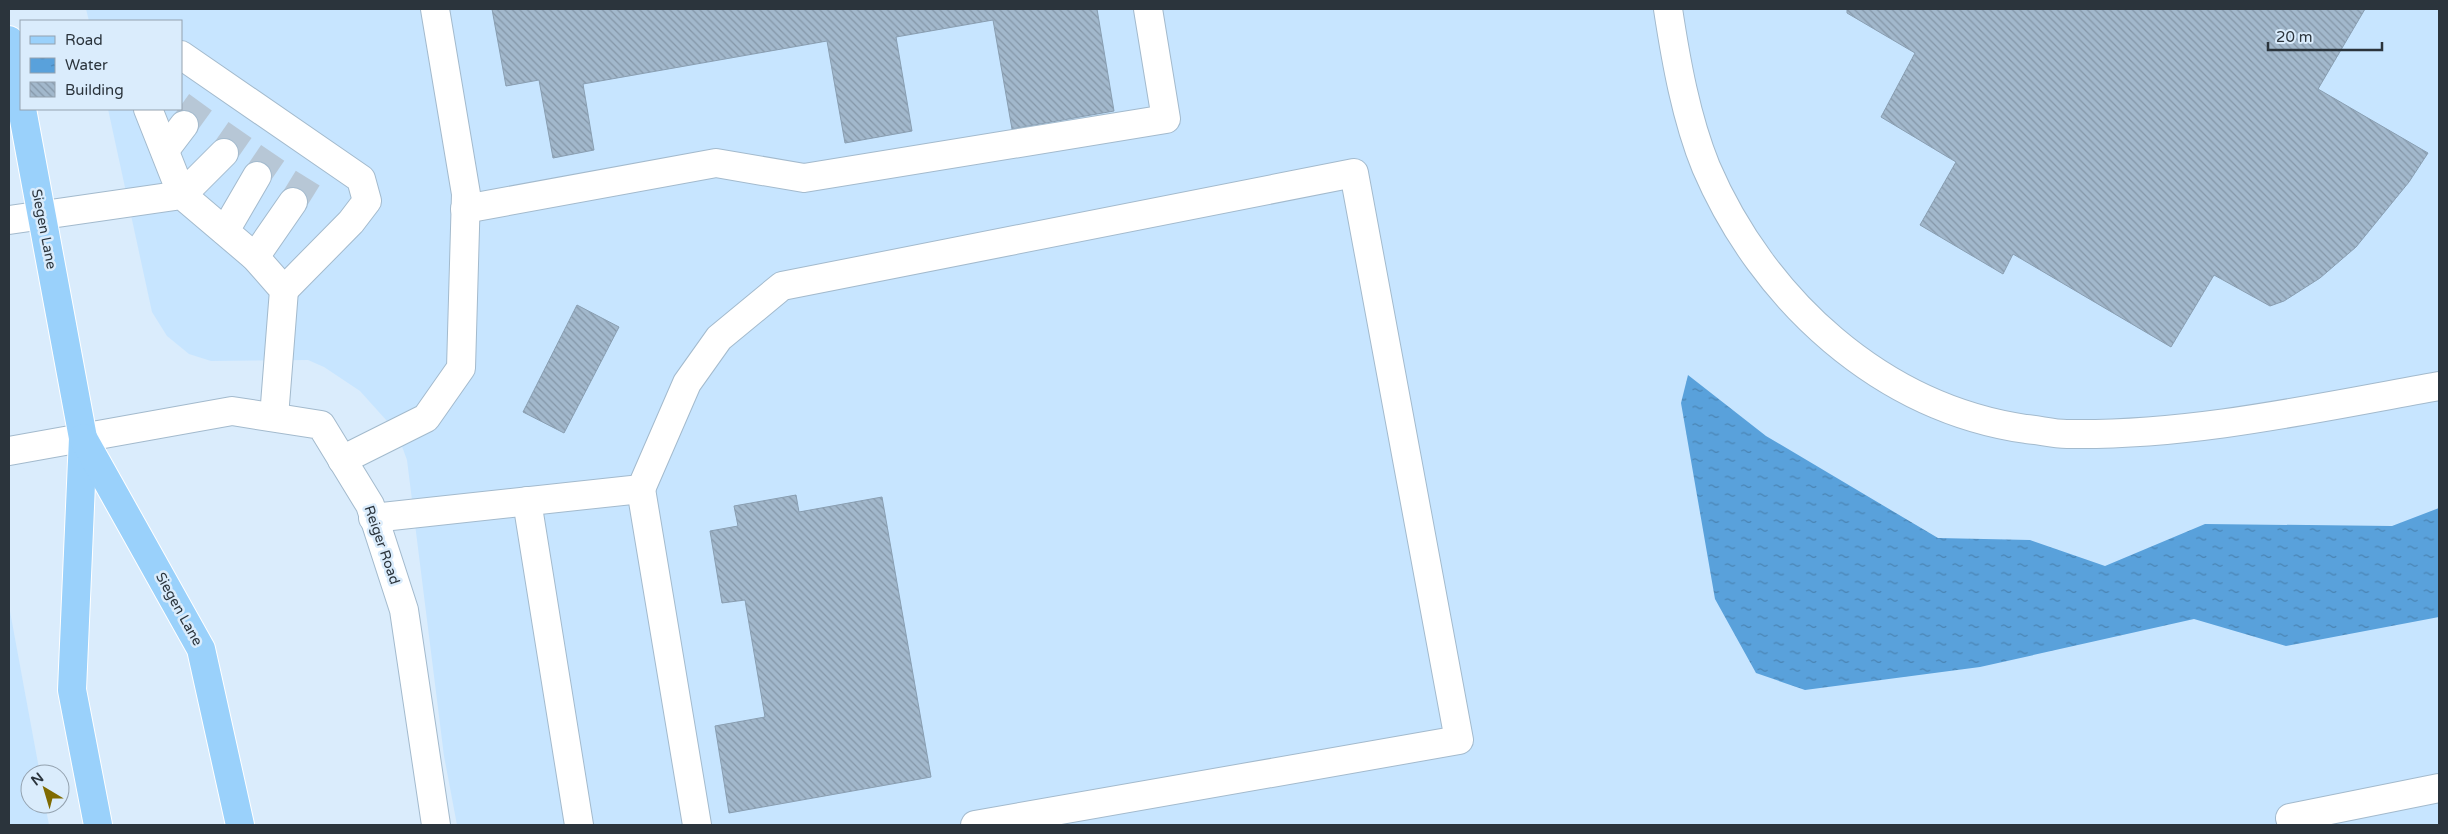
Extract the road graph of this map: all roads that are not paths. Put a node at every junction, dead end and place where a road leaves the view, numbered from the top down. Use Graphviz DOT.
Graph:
graph roads {
  1 [pos="435,9"];
  2 [pos="1148,9"];
  3 [pos="1668,9"];
  4 [pos="9,40"];
  5 [pos="182,56"];
  6 [pos="18,67"];
  7 [pos="20,88"];
  8 [pos="22,110"];
  9 [pos="148,110"];
  10 [pos="184,126"];
  11 [pos="165,150"];
  12 [pos="224,153"];
  13 [pos="257,176"];
  14 [pos="182,195"];
  15 [pos="293,202"];
  16 [pos="466,209"];
  17 [pos="42,216"];
  18 [pos="9,220"];
  19 [pos="225,231"];
  20 [pos="255,257"];
  21 [pos="284,290"];
  22 [pos="2439,386"];
  23 [pos="274,418"];
  24 [pos="84,438"];
  25 [pos="9,451"];
  26 [pos="342,460"];
  27 [pos="641,489"];
  28 [pos="527,502"];
  29 [pos="374,518"];
  30 [pos="2439,788"];
  31 [pos="98,825"];
  32 [pos="240,825"];
  33 [pos="436,825"];
  34 [pos="579,825"];
  35 [pos="697,825"];
  36 [pos="975,825"];
  37 [pos="2292,825"];
  1 -- 16 [label="street"];
  2 -- 16 [label="street"];
  3 -- 22 [label="street"];
  4 -- 6 [label="main road, Siegen Lane"];
  5 -- 21 [label="street"];
  6 -- 7 [label="main road, Siegen Lane"];
  8 -- 17 [label="main road, Siegen Lane"];
  9 -- 11 [label="street"];
  10 -- 11 [label="street"];
  11 -- 14 [label="street"];
  12 -- 14 [label="street"];
  13 -- 19 [label="street"];
  14 -- 17 [label="street"];
  14 -- 19 [label="street"];
  15 -- 20 [label="street"];
  16 -- 26 [label="street"];
  17 -- 18 [label="street"];
  17 -- 24 [label="main road, Siegen Lane"];
  19 -- 20 [label="street"];
  20 -- 21 [label="street"];
  21 -- 23 [label="street"];
  23 -- 24 [label="street, Reiger Road"];
  23 -- 26 [label="street, Reiger Road"];
  24 -- 25 [label="street, Reiger Road"];
  24 -- 31 [label="main road, Siegen Lane"];
  24 -- 32 [label="main road, Siegen Lane"];
  26 -- 29 [label="street, Reiger Road"];
  27 -- 28 [label="street"];
  27 -- 35 [label="street"];
  27 -- 36 [label="street"];
  28 -- 29 [label="street"];
  28 -- 34 [label="street"];
  29 -- 33 [label="street, Reiger Road"];
  30 -- 37 [label="street"];
}
